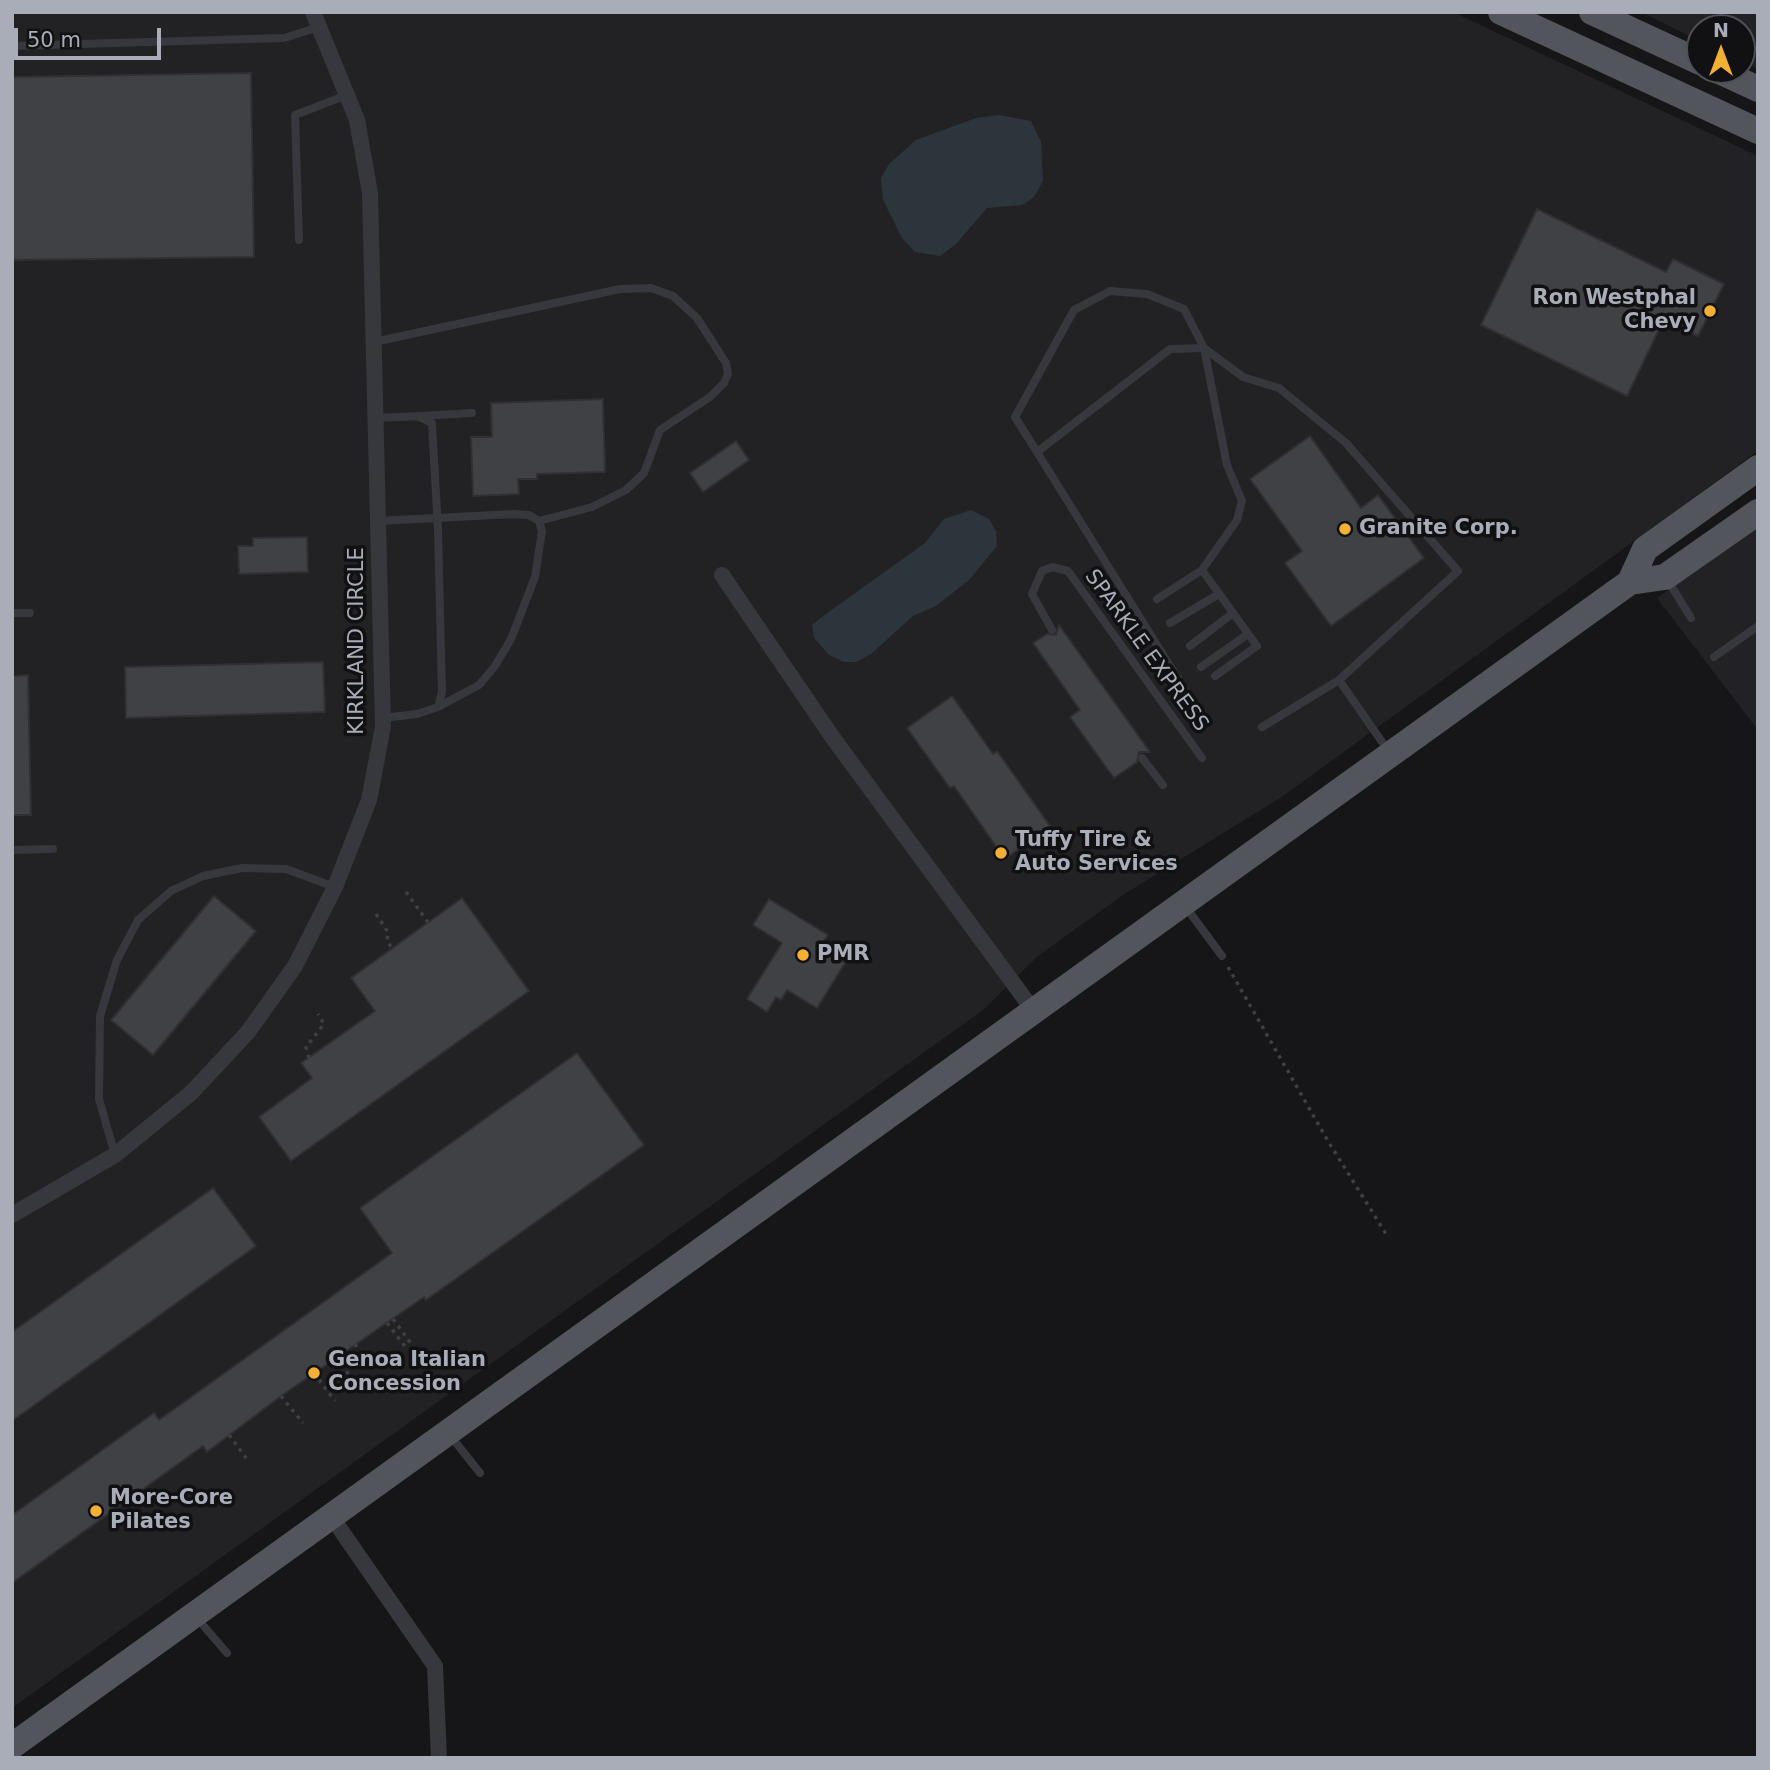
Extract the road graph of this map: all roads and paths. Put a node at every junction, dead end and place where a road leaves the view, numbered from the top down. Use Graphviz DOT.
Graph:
graph roads {
  1 [pos="1501,12"];
  2 [pos="1592,12"];
  3 [pos="316,20"];
  4 [pos="12,46"];
  5 [pos="1686,56"];
  6 [pos="347,95"];
  7 [pos="1758,131"];
  8 [pos="299,240"];
  9 [pos="374,342"];
  10 [pos="1204,348"];
  11 [pos="472,413"];
  12 [pos="417,416"];
  13 [pos="376,418"];
  14 [pos="1037,452"];
  15 [pos="1758,468"];
  16 [pos="1758,512"];
  17 [pos="438,518"];
  18 [pos="378,521"];
  19 [pos="539,521"];
  20 [pos="1202,570"];
  21 [pos="722,575"];
  22 [pos="1665,577"];
  23 [pos="1630,582"];
  24 [pos="1219,594"];
  25 [pos="1157,599"];
  26 [pos="30,612"];
  27 [pos="12,613"];
  28 [pos="1233,613"];
  29 [pos="1691,618"];
  30 [pos="1170,623"];
  31 [pos="1758,626"];
  32 [pos="1052,630"];
  33 [pos="1248,634"];
  34 [pos="1190,646"];
  35 [pos="1714,657"];
  36 [pos="1201,667"];
  37 [pos="1215,676"];
  38 [pos="1339,680"];
  39 [pos="1190,698"];
  40 [pos="438,707"];
  41 [pos="383,718"];
  42 [pos="1262,727"];
  43 [pos="1391,755"];
  44 [pos="1142,758"];
  45 [pos="1202,758"];
  46 [pos="1163,785"];
  47 [pos="53,849"];
  48 [pos="12,850"];
  49 [pos="335,887"];
  50 [pos="406,892"];
  51 [pos="1184,903"];
  52 [pos="376,914"];
  53 [pos="428,922"];
  54 [pos="392,948"];
  55 [pos="1222,956"];
  56 [pos="1032,1010"];
  57 [pos="318,1014"];
  58 [pos="309,1058"];
  59 [pos="115,1155"];
  60 [pos="12,1214"];
  61 [pos="1386,1234"];
  62 [pos="393,1319"];
  63 [pos="387,1323"];
  64 [pos="355,1345"];
  65 [pos="412,1345"];
  66 [pos="407,1349"];
  67 [pos="337,1357"];
  68 [pos="374,1372"];
  69 [pos="314,1373"];
  70 [pos="356,1385"];
  71 [pos="281,1396"];
  72 [pos="335,1401"];
  73 [pos="303,1423"];
  74 [pos="447,1432"];
  75 [pos="229,1435"];
  76 [pos="249,1462"];
  77 [pos="480,1473"];
  78 [pos="331,1516"];
  79 [pos="194,1615"];
  80 [pos="227,1653"];
  81 [pos="12,1746"];
  82 [pos="439,1758"];
  1 -- 7 [label="main road"];
  2 -- 5 [label="main road"];
  3 -- 4 [label="lane"];
  3 -- 6 [label="street, KIRKLAND CIRCLE"];
  6 -- 8 [label="lane"];
  6 -- 9 [label="street, KIRKLAND CIRCLE"];
  9 -- 13 [label="street, KIRKLAND CIRCLE"];
  9 -- 19 [label="lane"];
  10 -- 14 [label="lane"];
  10 -- 14 [label="lane"];
  10 -- 20 [label="lane"];
  10 -- 38 [label="lane"];
  11 -- 12 [label="lane"];
  12 -- 13 [label="lane"];
  12 -- 17 [label="lane"];
  13 -- 18 [label="street, KIRKLAND CIRCLE"];
  14 -- 39 [label="lane"];
  15 -- 23 [label="main road"];
  16 -- 22 [label="main road"];
  17 -- 18 [label="lane"];
  17 -- 19 [label="lane"];
  17 -- 40 [label="lane"];
  18 -- 41 [label="street, KIRKLAND CIRCLE"];
  19 -- 40 [label="lane"];
  20 -- 24 [label="lane"];
  20 -- 25 [label="lane"];
  21 -- 56 [label="street"];
  22 -- 23 [label="main road"];
  22 -- 29 [label="lane"];
  23 -- 43 [label="main road"];
  24 -- 28 [label="lane"];
  24 -- 30 [label="lane"];
  26 -- 27 [label="lane"];
  28 -- 33 [label="lane"];
  28 -- 34 [label="lane"];
  31 -- 35 [label="lane"];
  32 -- 45 [label="lane, SPARKLE EXPRESS"];
  33 -- 36 [label="lane"];
  33 -- 37 [label="lane"];
  38 -- 42 [label="lane"];
  38 -- 43 [label="lane"];
  40 -- 41 [label="lane"];
  41 -- 49 [label="street, KIRKLAND CIRCLE"];
  43 -- 51 [label="main road"];
  44 -- 46 [label="lane"];
  47 -- 48 [label="lane"];
  49 -- 59 [label="street, KIRKLAND CIRCLE"];
  49 -- 59 [label="lane"];
  50 -- 53 [label="path"];
  51 -- 55 [label="lane"];
  51 -- 56 [label="main road"];
  52 -- 54 [label="path"];
  55 -- 61 [label="path"];
  56 -- 74 [label="main road"];
  57 -- 58 [label="path"];
  59 -- 60 [label="street, KIRKLAND CIRCLE"];
  62 -- 65 [label="path"];
  63 -- 66 [label="path"];
  64 -- 68 [label="path"];
  67 -- 70 [label="path"];
  69 -- 72 [label="path"];
  71 -- 73 [label="path"];
  74 -- 77 [label="lane"];
  74 -- 78 [label="main road"];
  75 -- 76 [label="path"];
  78 -- 79 [label="main road"];
  78 -- 82 [label="street"];
  79 -- 80 [label="lane"];
  79 -- 81 [label="main road"];
}
